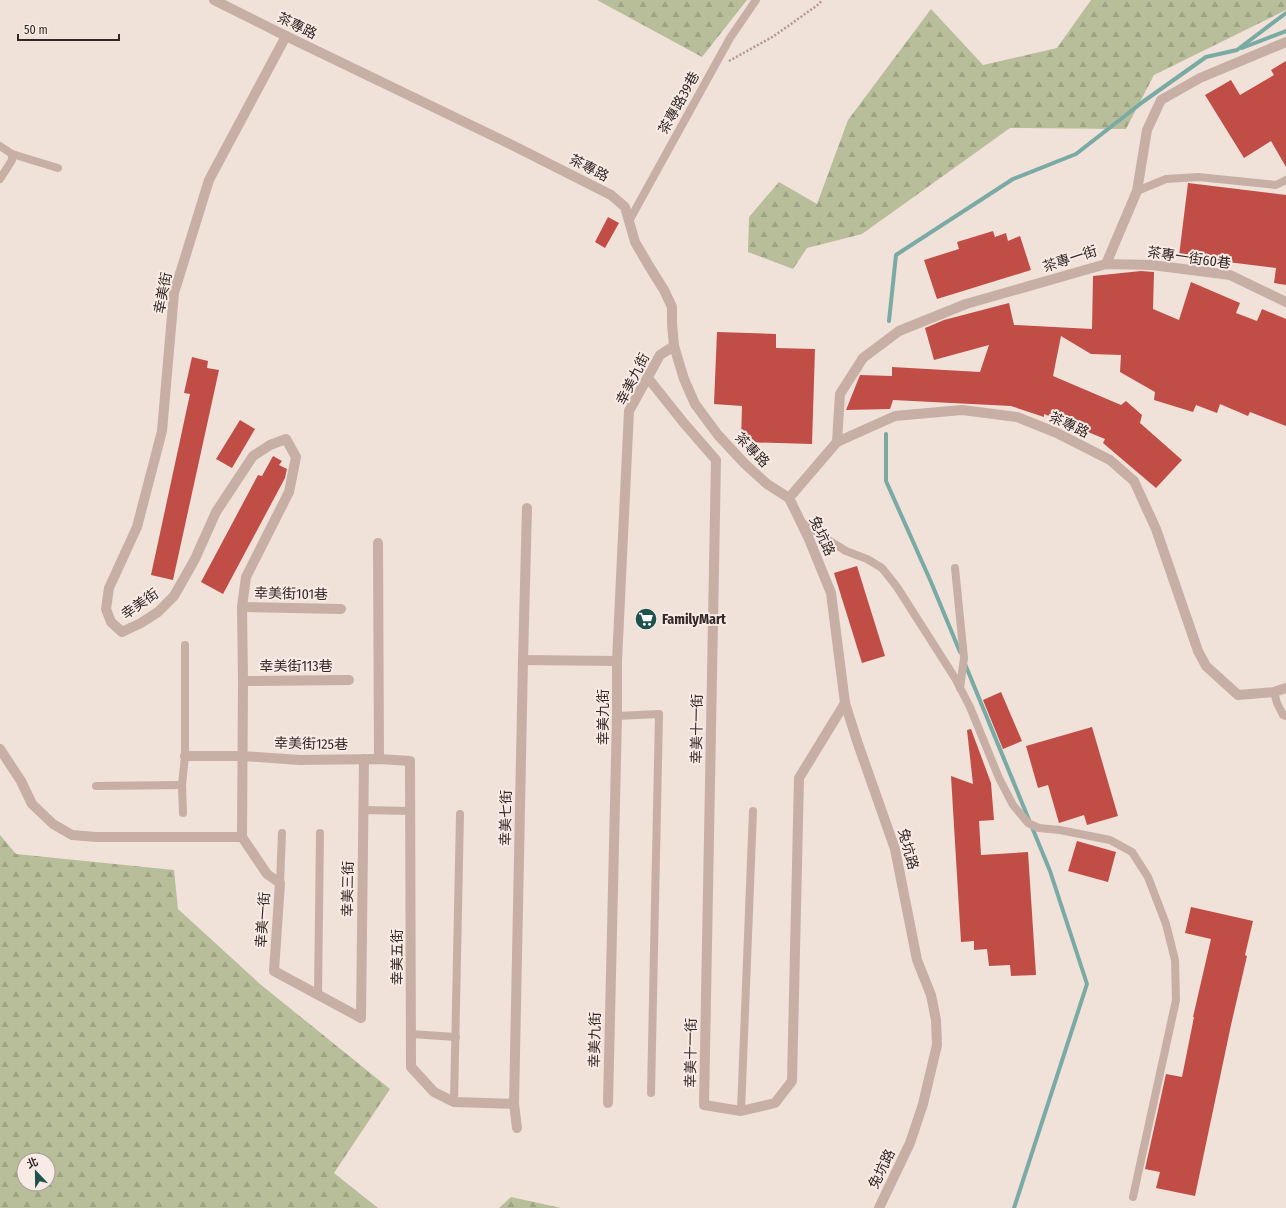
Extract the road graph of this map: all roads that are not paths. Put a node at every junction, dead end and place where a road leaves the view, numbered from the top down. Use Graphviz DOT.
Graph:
graph roads {
  1 [pos="214,0"];
  2 [pos="756,0"];
  3 [pos="286,36"];
  4 [pos="1286,42"];
  5 [pos="0,146"];
  6 [pos="12,154"];
  7 [pos="58,168"];
  8 [pos="0,179"];
  9 [pos="1286,180"];
  10 [pos="1137,191"];
  11 [pos="629,221"];
  12 [pos="1106,264"];
  13 [pos="1286,302"];
  14 [pos="674,346"];
  15 [pos="648,378"];
  16 [pos="837,442"];
  17 [pos="789,498"];
  18 [pos="527,508"];
  19 [pos="800,521"];
  20 [pos="378,543"];
  21 [pos="955,568"];
  22 [pos="242,607"];
  23 [pos="341,610"];
  24 [pos="185,645"];
  25 [pos="523,660"];
  26 [pos="617,661"];
  27 [pos="243,680"];
  28 [pos="349,680"];
  29 [pos="960,688"];
  30 [pos="1286,688"];
  31 [pos="1274,692"];
  32 [pos="845,702"];
  33 [pos="617,716"];
  34 [pos="1286,716"];
  35 [pos="0,749"];
  36 [pos="185,756"];
  37 [pos="243,756"];
  38 [pos="364,759"];
  39 [pos="379,759"];
  40 [pos="182,785"];
  41 [pos="96,786"];
  42 [pos="363,810"];
  43 [pos="410,811"];
  44 [pos="753,811"];
  45 [pos="183,813"];
  46 [pos="460,814"];
  47 [pos="320,832"];
  48 [pos="282,833"];
  49 [pos="242,837"];
  50 [pos="280,883"];
  51 [pos="318,994"];
  52 [pos="411,1034"];
  53 [pos="456,1037"];
  54 [pos="651,1093"];
  55 [pos="454,1102"];
  56 [pos="608,1103"];
  57 [pos="514,1104"];
  58 [pos="741,1112"];
  59 [pos="517,1128"];
  60 [pos="1133,1197"];
  61 [pos="879,1208"];
  1 -- 3 [label="street, 茶專路"];
  2 -- 11 [label="lane, 茶專路39巷"];
  3 -- 11 [label="street, 茶專路"];
  3 -- 22 [label="street, 幸美街"];
  4 -- 10 [label="street, 茶專一街"];
  5 -- 6 [label="lane"];
  6 -- 7 [label="lane"];
  6 -- 8 [label="lane"];
  9 -- 10 [label="lane"];
  10 -- 12 [label="street, 茶專一街"];
  11 -- 14 [label="street, 茶專路"];
  12 -- 13 [label="street, 茶專一街60巷"];
  12 -- 16 [label="street, 茶專一街"];
  14 -- 15 [label="street, 幸美九街"];
  14 -- 17 [label="street, 茶專路"];
  15 -- 26 [label="street, 幸美九街"];
  15 -- 58 [label="street, 幸美十一街"];
  16 -- 17 [label="street, 茶專路"];
  16 -- 31 [label="street, 茶專路"];
  17 -- 19 [label="street, 兔坑路"];
  18 -- 25 [label="street, 幸美七街"];
  19 -- 29 [label="lane"];
  19 -- 32 [label="street, 兔坑路"];
  20 -- 39 [label="street"];
  21 -- 29 [label="lane"];
  22 -- 23 [label="street, 幸美街101巷"];
  22 -- 27 [label="street, 幸美街"];
  24 -- 36 [label="lane"];
  25 -- 26 [label="street"];
  25 -- 57 [label="street, 幸美七街"];
  26 -- 33 [label="street, 幸美九街"];
  27 -- 28 [label="street, 幸美街113巷"];
  27 -- 37 [label="street, 幸美街"];
  29 -- 60 [label="lane"];
  30 -- 31 [label="street, 茶專路"];
  31 -- 34 [label="lane"];
  32 -- 58 [label="street"];
  32 -- 61 [label="street, 兔坑路"];
  33 -- 54 [label="lane"];
  33 -- 56 [label="street, 幸美九街"];
  35 -- 49 [label="street"];
  36 -- 37 [label="street, 幸美街125巷"];
  36 -- 40 [label="lane"];
  37 -- 38 [label="street, 幸美街125巷"];
  37 -- 49 [label="street, 幸美街"];
  38 -- 39 [label="street, 幸美街125巷"];
  38 -- 42 [label="street, 幸美三街"];
  39 -- 43 [label="street, 幸美五街"];
  40 -- 41 [label="lane"];
  40 -- 45 [label="lane"];
  42 -- 43 [label="lane"];
  42 -- 51 [label="street, 幸美三街"];
  43 -- 52 [label="street, 幸美五街"];
  44 -- 58 [label="lane"];
  46 -- 53 [label="lane"];
  47 -- 51 [label="lane"];
  48 -- 50 [label="lane"];
  49 -- 50 [label="street, 幸美一街"];
  50 -- 51 [label="street, 幸美一街"];
  52 -- 53 [label="lane"];
  52 -- 55 [label="street, 幸美五街"];
  53 -- 55 [label="lane"];
  55 -- 57 [label="street, 幸美五街"];
  57 -- 59 [label="street, 幸美七街"];
}
